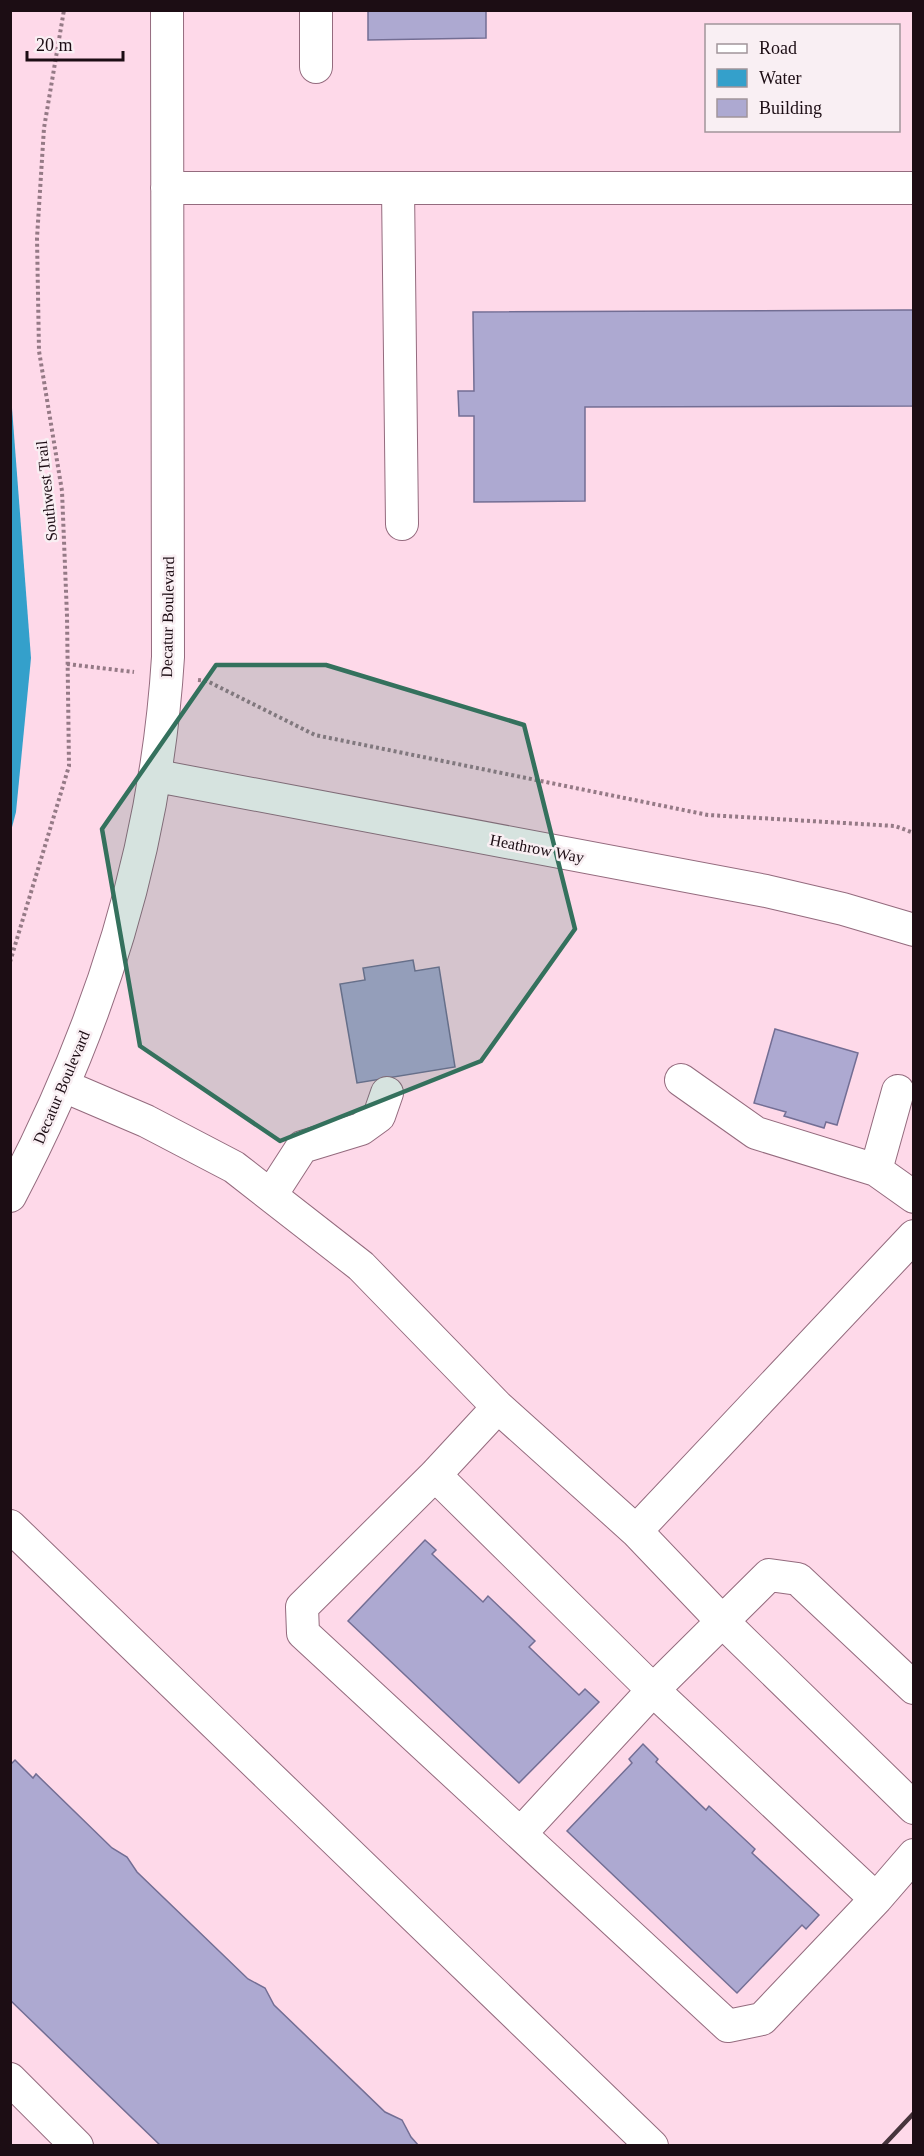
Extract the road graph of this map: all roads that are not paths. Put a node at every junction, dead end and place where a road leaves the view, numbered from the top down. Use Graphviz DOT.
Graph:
graph roads {
  1 [pos="167,10"];
  2 [pos="316,10"];
  3 [pos="316,67"];
  4 [pos="167,188"];
  5 [pos="398,188"];
  6 [pos="914,188"];
  7 [pos="402,524"];
  8 [pos="157,776"];
  9 [pos="914,930"];
  10 [pos="681,1080"];
  11 [pos="64,1086"];
  12 [pos="898,1092"];
  13 [pos="387,1093"];
  14 [pos="876,1170"];
  15 [pos="271,1195"];
  16 [pos="10,1196"];
  17 [pos="914,1197"];
  18 [pos="914,1236"];
  19 [pos="498,1407"];
  20 [pos="435,1475"];
  21 [pos="10,1526"];
  22 [pos="636,1531"];
  23 [pos="721,1620"];
  24 [pos="909,1675"];
  25 [pos="653,1690"];
  26 [pos="914,1808"];
  27 [pos="521,1833"];
  28 [pos="914,1855"];
  29 [pos="876,1899"];
  30 [pos="10,2079"];
  31 [pos="77,2145"];
  32 [pos="652,2145"];
  1 -- 4 [label="street, Decatur Boulevard"];
  2 -- 3 [label="street"];
  4 -- 5 [label="street"];
  4 -- 8 [label="street, Decatur Boulevard"];
  5 -- 6 [label="street"];
  5 -- 7 [label="street"];
  8 -- 9 [label="street, Heathrow Way"];
  8 -- 11 [label="street, Decatur Boulevard"];
  10 -- 14 [label="street"];
  11 -- 15 [label="street"];
  11 -- 16 [label="street, Decatur Boulevard"];
  12 -- 14 [label="street"];
  13 -- 15 [label="street"];
  14 -- 17 [label="street"];
  15 -- 19 [label="street"];
  18 -- 22 [label="street"];
  19 -- 20 [label="street"];
  19 -- 22 [label="street"];
  20 -- 25 [label="street"];
  20 -- 27 [label="street"];
  21 -- 32 [label="street"];
  22 -- 23 [label="street"];
  23 -- 24 [label="street"];
  23 -- 25 [label="street"];
  23 -- 26 [label="street"];
  25 -- 27 [label="street"];
  25 -- 29 [label="street"];
  27 -- 29 [label="street"];
  28 -- 29 [label="street"];
  30 -- 31 [label="street"];
}
